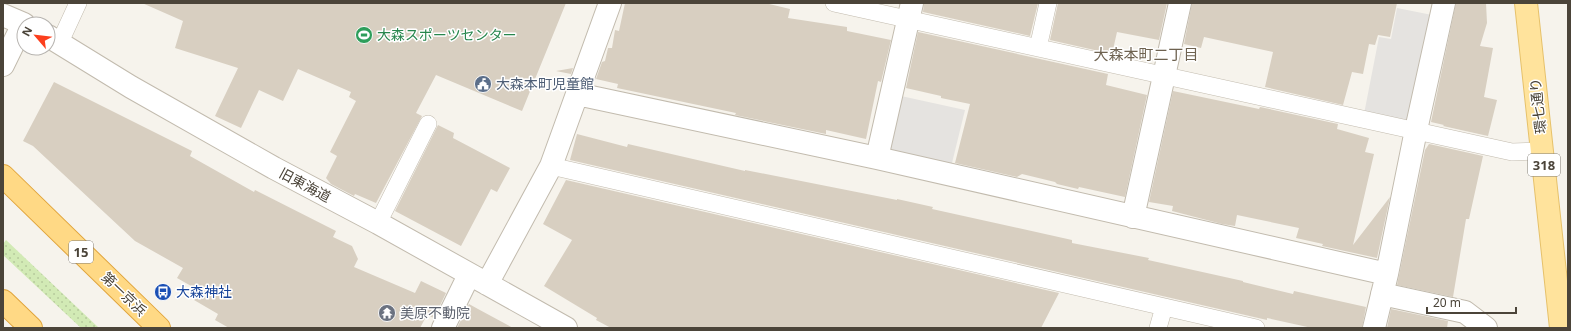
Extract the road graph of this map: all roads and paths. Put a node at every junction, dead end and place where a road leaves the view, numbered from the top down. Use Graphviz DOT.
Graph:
graph roads {
  1 [pos="78,3"];
  2 [pos="610,3"];
  3 [pos="834,3"];
  4 [pos="1048,3"];
  5 [pos="1180,3"];
  6 [pos="1444,3"];
  7 [pos="1526,3"];
  8 [pos="910,11"];
  9 [pos="3,15"];
  10 [pos="16,21"];
  11 [pos="56,36"];
  12 [pos="16,40"];
  13 [pos="56,40"];
  14 [pos="1038,48"];
  15 [pos="3,65"];
  16 [pos="1164,76"];
  17 [pos="577,94"];
  18 [pos="428,124"];
  19 [pos="1416,130"];
  20 [pos="1542,151"];
  21 [pos="877,158"];
  22 [pos="551,166"];
  23 [pos="3,176"];
  24 [pos="1133,217"];
  25 [pos="378,224"];
  26 [pos="478,279"];
  27 [pos="1385,284"];
  28 [pos="3,301"];
  29 [pos="1164,307"];
  30 [pos="31,328"];
  31 [pos="159,328"];
  32 [pos="442,328"];
  33 [pos="566,328"];
  34 [pos="1158,328"];
  35 [pos="1256,328"];
  36 [pos="1374,328"];
  37 [pos="1486,328"];
  38 [pos="1561,328"];
  1 -- 11 [label="lane"];
  2 -- 17 [label="street"];
  3 -- 8 [label="lane"];
  4 -- 14 [label="lane"];
  5 -- 16 [label="street"];
  6 -- 19 [label="street"];
  7 -- 20 [label="main road, 環七通り / 318"];
  8 -- 14 [label="lane"];
  8 -- 21 [label="street"];
  9 -- 10 [label="street"];
  12 -- 15 [label="street"];
  13 -- 25 [label="street, 旧東海道"];
  14 -- 16 [label="lane"];
  16 -- 19 [label="lane"];
  16 -- 24 [label="street"];
  17 -- 21 [label="street"];
  17 -- 22 [label="street"];
  18 -- 25 [label="lane"];
  19 -- 20 [label="lane"];
  19 -- 27 [label="street"];
  20 -- 38 [label="main road, 環七通り / 318"];
  21 -- 24 [label="street"];
  22 -- 26 [label="street"];
  22 -- 29 [label="lane"];
  23 -- 31 [label="highway, 第一京浜 / 15"];
  24 -- 27 [label="street"];
  25 -- 26 [label="street, 旧東海道"];
  26 -- 32 [label="street"];
  26 -- 33 [label="street, 旧東海道"];
  27 -- 36 [label="street"];
  27 -- 37 [label="street"];
  28 -- 30 [label="highway"];
  29 -- 34 [label="lane"];
  29 -- 35 [label="lane"];
}
